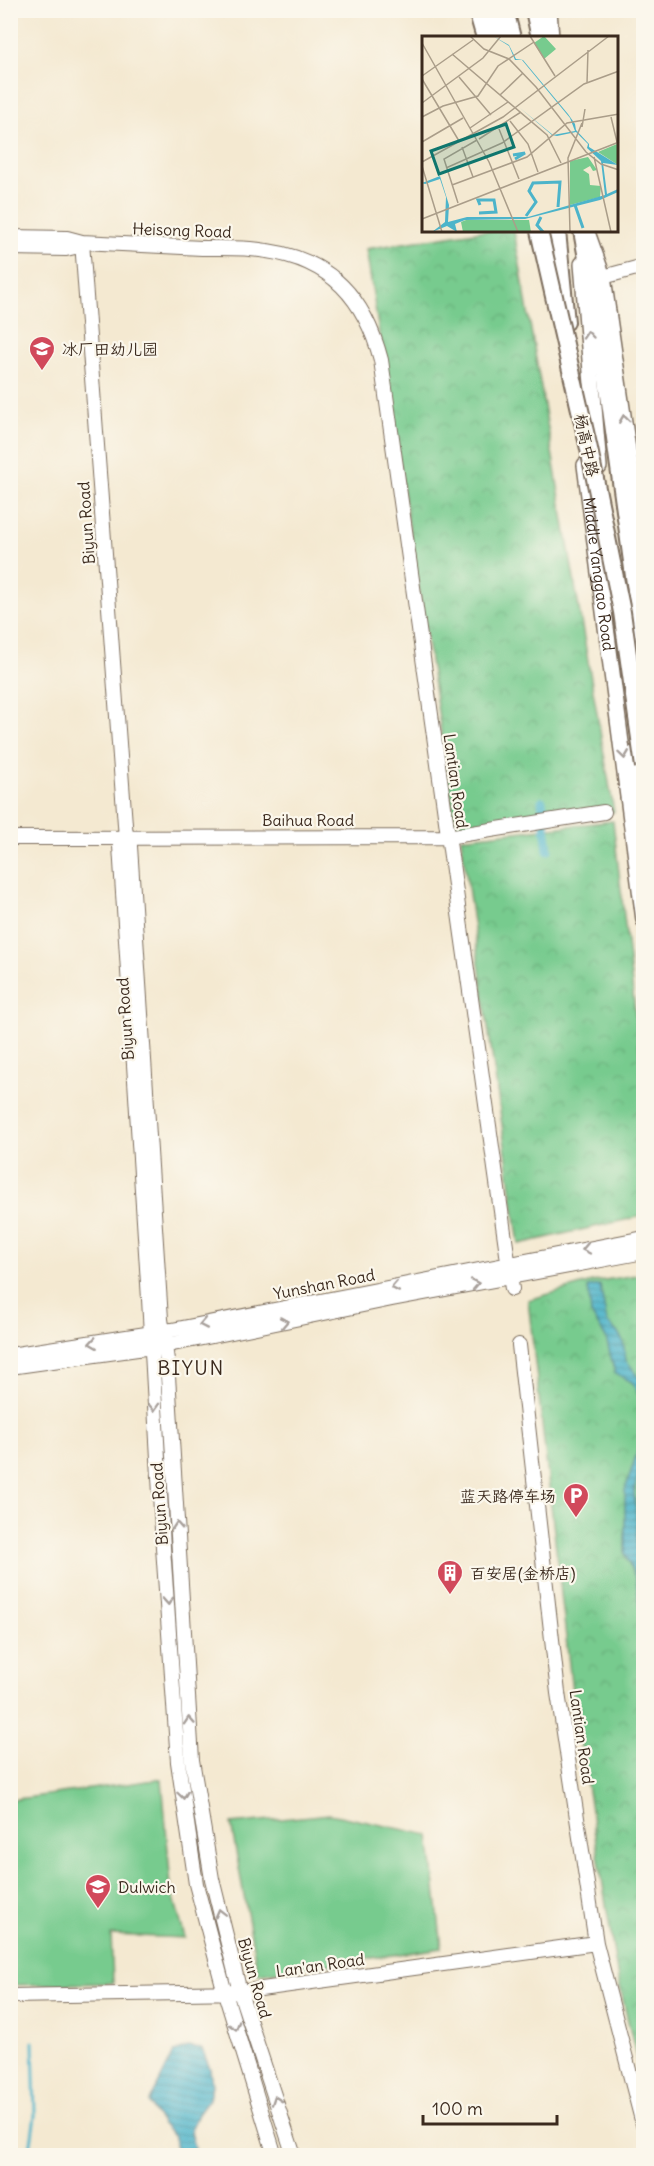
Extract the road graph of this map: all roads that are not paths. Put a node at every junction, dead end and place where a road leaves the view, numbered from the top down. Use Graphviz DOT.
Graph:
graph roads {
  1 [pos="477,10"];
  2 [pos="484,10"];
  3 [pos="491,10"];
  4 [pos="505,10"];
  5 [pos="534,10"];
  6 [pos="548,10"];
  7 [pos="547,35"];
  8 [pos="484,36"];
  9 [pos="490,36"];
  10 [pos="496,36"];
  11 [pos="512,36"];
  12 [pos="538,232"];
  13 [pos="538,232"];
  14 [pos="556,232"];
  15 [pos="582,232"];
  16 [pos="582,232"];
  17 [pos="582,232"];
  18 [pos="10,237"];
  19 [pos="82,242"];
  20 [pos="10,248"];
  21 [pos="644,266"];
  22 [pos="603,277"];
  23 [pos="344,287"];
  24 [pos="566,322"];
  25 [pos="644,560"];
  26 [pos="644,649"];
  27 [pos="644,766"];
  28 [pos="640,806"];
  29 [pos="604,812"];
  30 [pos="447,837"];
  31 [pos="10,838"];
  32 [pos="126,838"];
  33 [pos="644,920"];
  34 [pos="644,1238"];
  35 [pos="644,1252"];
  36 [pos="510,1277"];
  37 [pos="158,1340"];
  38 [pos="519,1345"];
  39 [pos="10,1355"];
  40 [pos="10,1367"];
  41 [pos="596,1943"];
  42 [pos="240,1992"];
  43 [pos="225,1993"];
  44 [pos="10,1996"];
  45 [pos="644,2128"];
  46 [pos="275,2156"];
  47 [pos="294,2156"];
  1 -- 8 [label="highway"];
  2 -- 9 [label="main road"];
  3 -- 10 [label="highway"];
  4 -- 11 [label="highway"];
  5 -- 7 [label="highway"];
  6 -- 7 [label="main road"];
  12 -- 24 [label="main road, Middle Yanggao Road"];
  13 -- 27 [label="highway, 杨高中路, bridge"];
  14 -- 24 [label="highway"];
  15 -- 22 [label="main road"];
  28 -- 16 [label="main road, Middle Yanggao Road, one-way"];
  17 -- 26 [label="highway, 杨高中路"];
  18 -- 19 [label="street, Heisong Road"];
  19 -- 20 [label="street"];
  19 -- 23 [label="street, Heisong Road"];
  19 -- 32 [label="street, Biyun Road"];
  21 -- 22 [label="street"];
  25 -- 22 [label="main road, one-way"];
  23 -- 30 [label="street, Lantian Road"];
  24 -- 28 [label="main road, Middle Yanggao Road, one-way"];
  28 -- 33 [label="main road, Middle Yanggao Road"];
  29 -- 30 [label="street, Baihua Road"];
  30 -- 32 [label="street, Baihua Road"];
  30 -- 36 [label="street, Lantian Road"];
  31 -- 32 [label="street, Baihua Road"];
  32 -- 37 [label="street, Biyun Road"];
  34 -- 36 [label="street, Yunshan Road, one-way"];
  35 -- 36 [label="street, Yunshan Road"];
  36 -- 37 [label="street, Yunshan Road"];
  37 -- 39 [label="street, Yunshan Road, one-way"];
  37 -- 40 [label="street, Yunshan Road"];
  42 -- 37 [label="street, Biyun Road, one-way"];
  37 -- 43 [label="street, Biyun Road, one-way"];
  38 -- 41 [label="street, Lantian Road"];
  41 -- 42 [label="street, Lan'an Road"];
  41 -- 45 [label="street, Lantian Road"];
  42 -- 43 [label="street, Lan'an Road"];
  47 -- 42 [label="street, Biyun Road, one-way"];
  43 -- 44 [label="street, Lan'an Road"];
  43 -- 46 [label="street, Biyun Road, one-way"];
}
